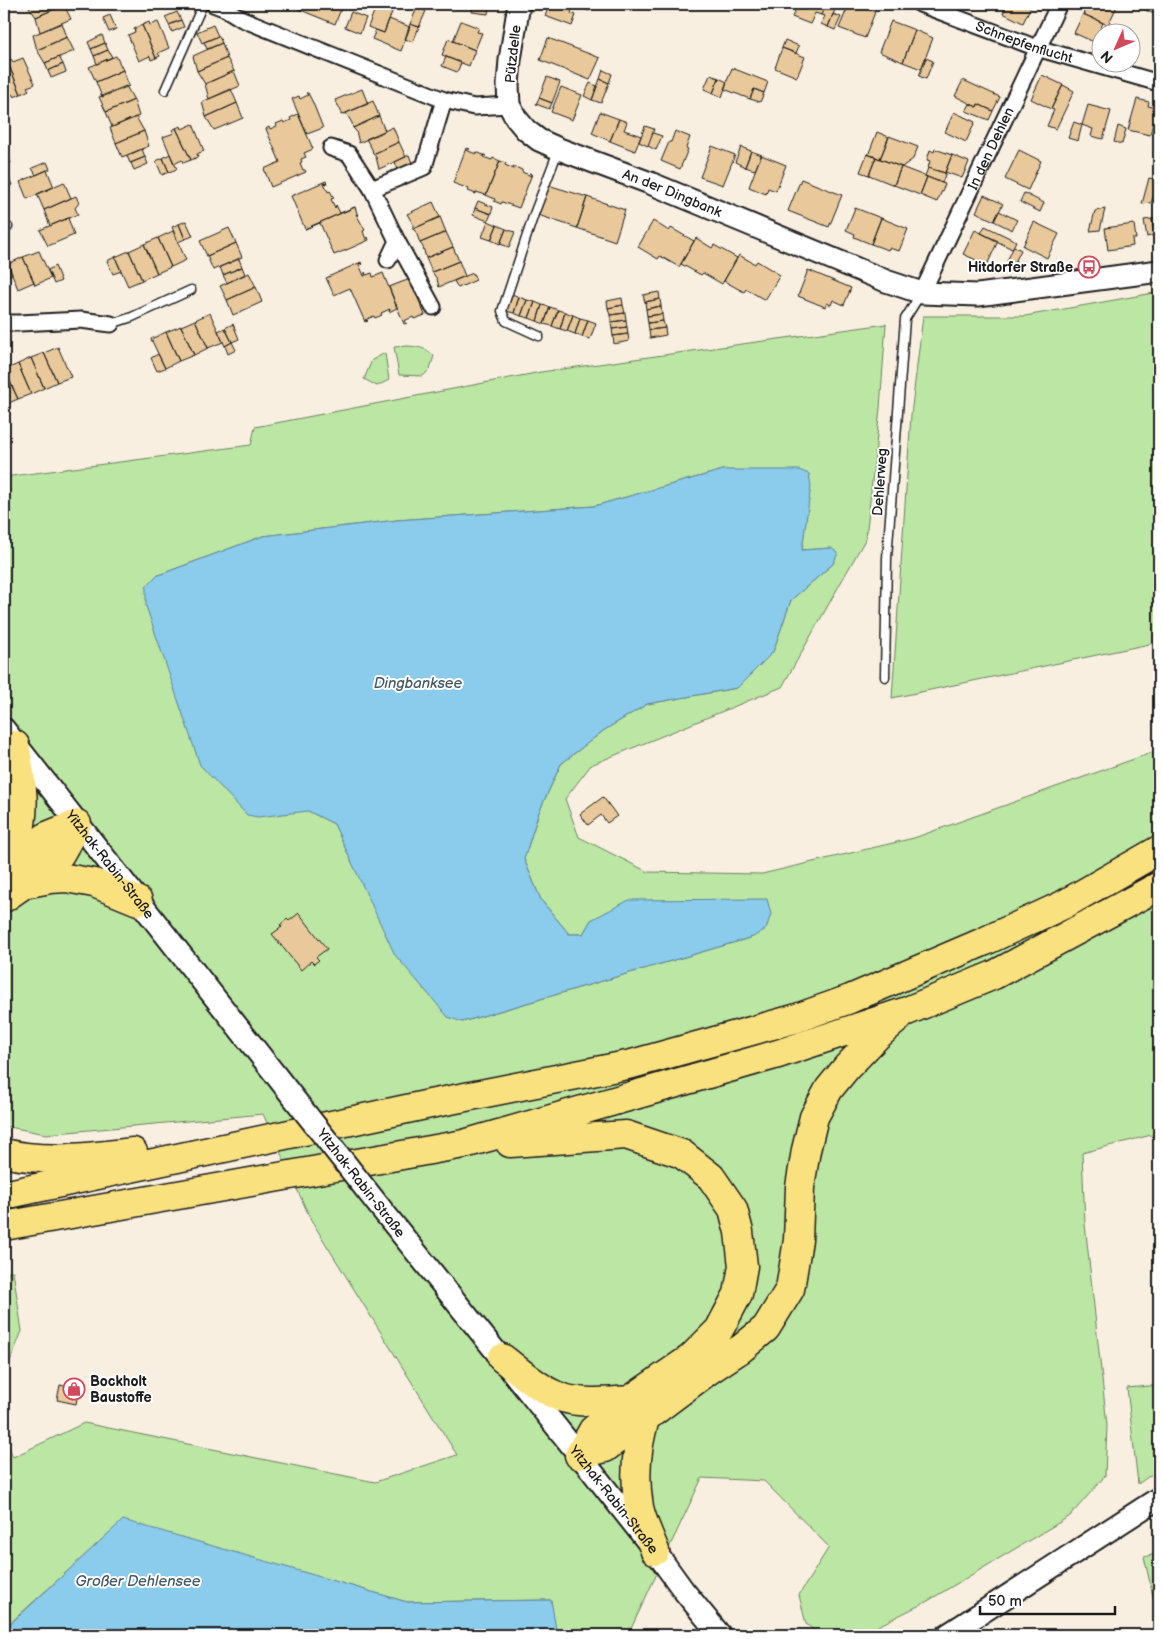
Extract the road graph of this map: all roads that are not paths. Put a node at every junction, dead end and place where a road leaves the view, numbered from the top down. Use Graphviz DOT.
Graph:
graph roads {
  1 [pos="204,4"];
  2 [pos="213,4"];
  3 [pos="519,4"];
  4 [pos="920,4"];
  5 [pos="1059,4"];
  6 [pos="1038,48"];
  7 [pos="1159,83"];
  8 [pos="164,90"];
  9 [pos="444,100"];
  10 [pos="509,105"];
  11 [pos="331,148"];
  12 [pos="559,149"];
  13 [pos="372,189"];
  14 [pos="397,241"];
  15 [pos="388,260"];
  16 [pos="1159,271"];
  17 [pos="190,290"];
  18 [pos="922,293"];
  19 [pos="432,307"];
  20 [pos="4,323"];
  21 [pos="111,324"];
  22 [pos="540,336"];
  23 [pos="885,678"];
  24 [pos="10,737"];
  25 [pos="77,824"];
  26 [pos="1159,850"];
  27 [pos="11,880"];
  28 [pos="1159,886"];
  29 [pos="138,901"];
  30 [pos="907,1011"];
  31 [pos="464,1144"];
  32 [pos="4,1153"];
  33 [pos="179,1158"];
  34 [pos="4,1195"];
  35 [pos="4,1226"];
  36 [pos="502,1358"];
  37 [pos="638,1410"];
  38 [pos="579,1455"];
  39 [pos="1159,1498"];
  40 [pos="655,1551"];
  41 [pos="720,1635"];
  42 [pos="947,1635"];
  1 -- 8 [label="lane"];
  2 -- 9 [label="street"];
  3 -- 10 [label="street, Pützdelle"];
  4 -- 6 [label="street, Schnepfenflucht"];
  5 -- 6 [label="street, In den Dehlen"];
  6 -- 7 [label="street, Schnepfenflucht"];
  6 -- 18 [label="street, In den Dehlen"];
  9 -- 10 [label="street"];
  9 -- 13 [label="street"];
  10 -- 12 [label="street, An der Dingbank"];
  11 -- 13 [label="street"];
  12 -- 18 [label="street, An der Dingbank"];
  12 -- 22 [label="lane"];
  13 -- 14 [label="street"];
  14 -- 15 [label="street"];
  14 -- 19 [label="street"];
  16 -- 18 [label="street, An der Dingbank"];
  17 -- 21 [label="lane"];
  18 -- 23 [label="lane, Dehlerweg"];
  20 -- 21 [label="street"];
  24 -- 25 [label="street, Yitzhak-Rabin-Straße"];
  24 -- 27 [label="highway"];
  25 -- 27 [label="highway"];
  25 -- 29 [label="street, Yitzhak-Rabin-Straße"];
  26 -- 33 [label="highway"];
  27 -- 29 [label="highway"];
  28 -- 30 [label="highway"];
  29 -- 36 [label="street, Yitzhak-Rabin-Straße, bridge"];
  30 -- 31 [label="highway"];
  30 -- 37 [label="highway"];
  31 -- 35 [label="highway"];
  31 -- 37 [label="highway"];
  32 -- 33 [label="highway"];
  33 -- 34 [label="highway"];
  36 -- 37 [label="highway"];
  36 -- 38 [label="street, Yitzhak-Rabin-Straße"];
  37 -- 38 [label="highway"];
  37 -- 40 [label="highway"];
  38 -- 40 [label="street, Yitzhak-Rabin-Straße"];
  39 -- 42 [label="street"];
  40 -- 41 [label="street, Yitzhak-Rabin-Straße"];
}
